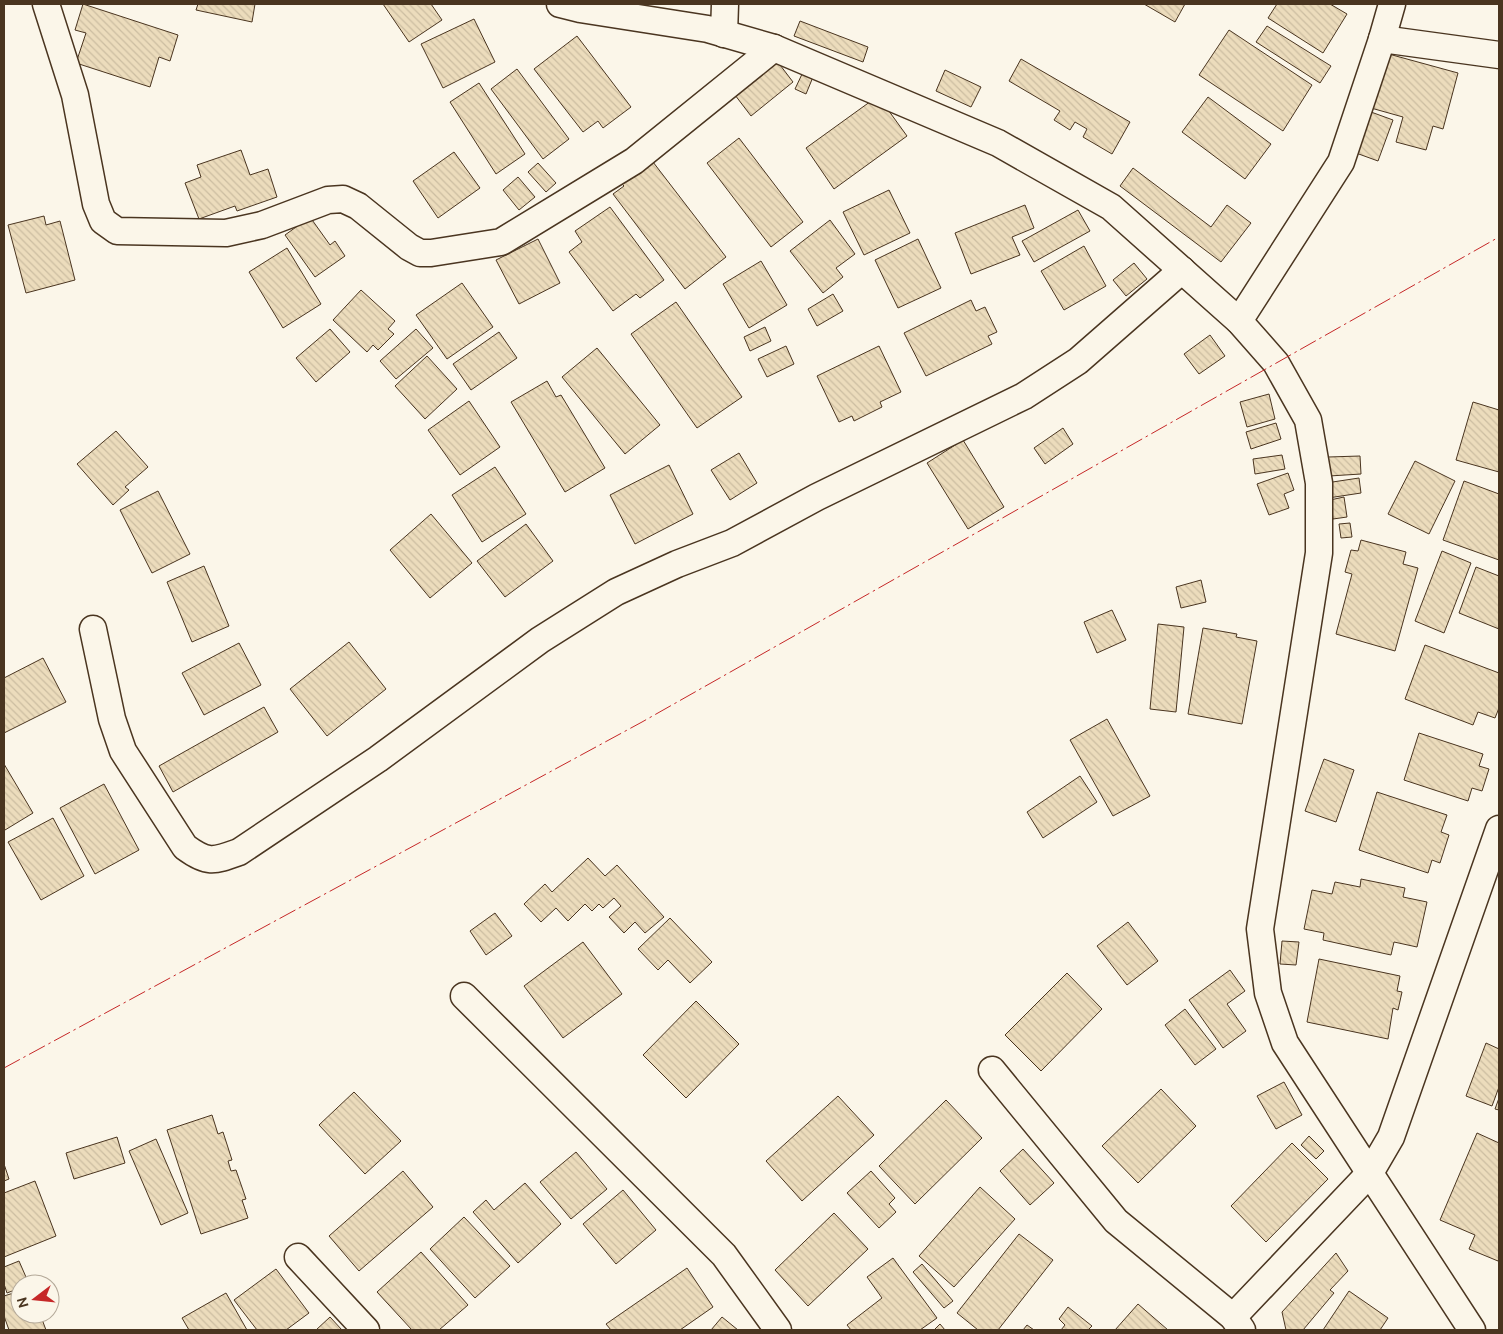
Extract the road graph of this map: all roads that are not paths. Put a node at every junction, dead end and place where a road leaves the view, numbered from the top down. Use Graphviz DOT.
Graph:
graph roads {
  1 [pos="46,4"];
  2 [pos="560,4"];
  3 [pos="725,4"];
  4 [pos="1392,4"];
  5 [pos="724,34"];
  6 [pos="1382,39"];
  7 [pos="774,48"];
  8 [pos="1499,55"];
  9 [pos="1182,270"];
  10 [pos="1239,321"];
  11 [pos="93,629"];
  12 [pos="1499,829"];
  13 [pos="464,996"];
  14 [pos="992,1070"];
  15 [pos="1370,1173"];
  16 [pos="298,1257"];
  17 [pos="1237,1323"];
  18 [pos="366,1330"];
  19 [pos="778,1330"];
  20 [pos="1472,1330"];
  1 -- 7 [label="street"];
  2 -- 5 [label="street"];
  3 -- 5 [label="street"];
  4 -- 6 [label="street"];
  5 -- 7 [label="street"];
  6 -- 8 [label="street"];
  6 -- 10 [label="street"];
  7 -- 9 [label="street"];
  9 -- 10 [label="street"];
  9 -- 11 [label="street"];
  10 -- 15 [label="street"];
  12 -- 15 [label="street"];
  13 -- 19 [label="street"];
  14 -- 17 [label="street"];
  15 -- 17 [label="street"];
  15 -- 20 [label="street"];
  16 -- 18 [label="street"];
}
